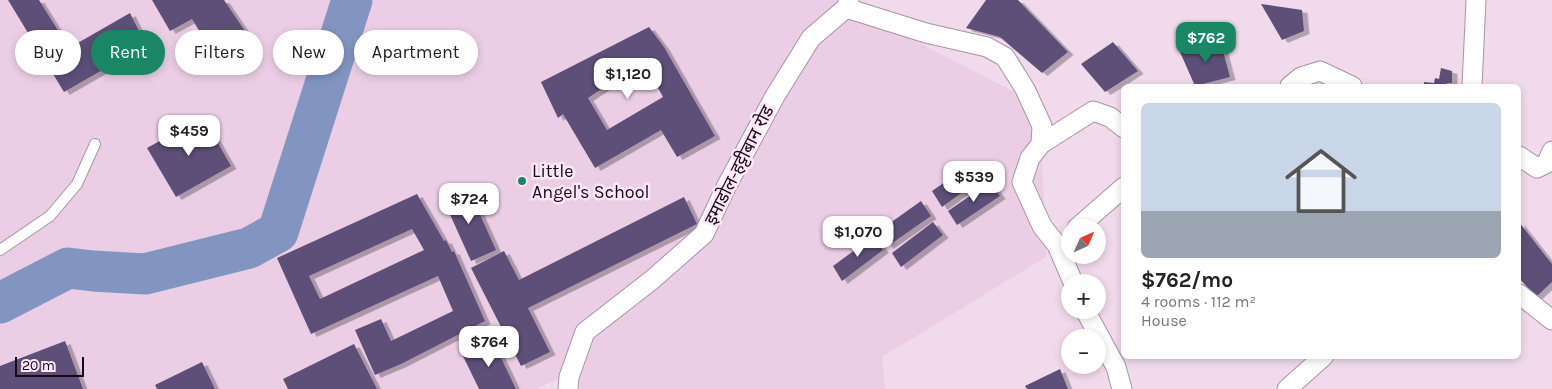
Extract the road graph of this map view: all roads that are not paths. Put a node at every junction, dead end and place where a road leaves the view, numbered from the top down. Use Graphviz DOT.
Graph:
graph roads {
  1 [pos="1476,0"];
  2 [pos="848,4"];
  3 [pos="1292,84"];
  4 [pos="1348,84"];
  5 [pos="1472,84"];
  6 [pos="1121,126"];
  7 [pos="95,144"];
  8 [pos="1041,144"];
  9 [pos="1552,151"];
  10 [pos="1521,157"];
  11 [pos="1121,190"];
  12 [pos="1087,219"];
  13 [pos="1061,238"];
  14 [pos="0,250"];
  15 [pos="1521,296"];
  16 [pos="1090,319"];
  17 [pos="1552,320"];
  18 [pos="1321,359"];
  19 [pos="568,389"];
  20 [pos="1122,389"];
  21 [pos="1287,389"];
  1 -- 5 [label="street"];
  2 -- 8 [label="street"];
  2 -- 19 [label="street, इमाडोल-हट्टीबान रोड"];
  3 -- 4 [label="street"];
  6 -- 8 [label="street"];
  7 -- 14 [label="lane"];
  8 -- 13 [label="street"];
  9 -- 10 [label="street"];
  11 -- 12 [label="street"];
  15 -- 17 [label="street"];
  16 -- 20 [label="street"];
  18 -- 21 [label="street"];
}
